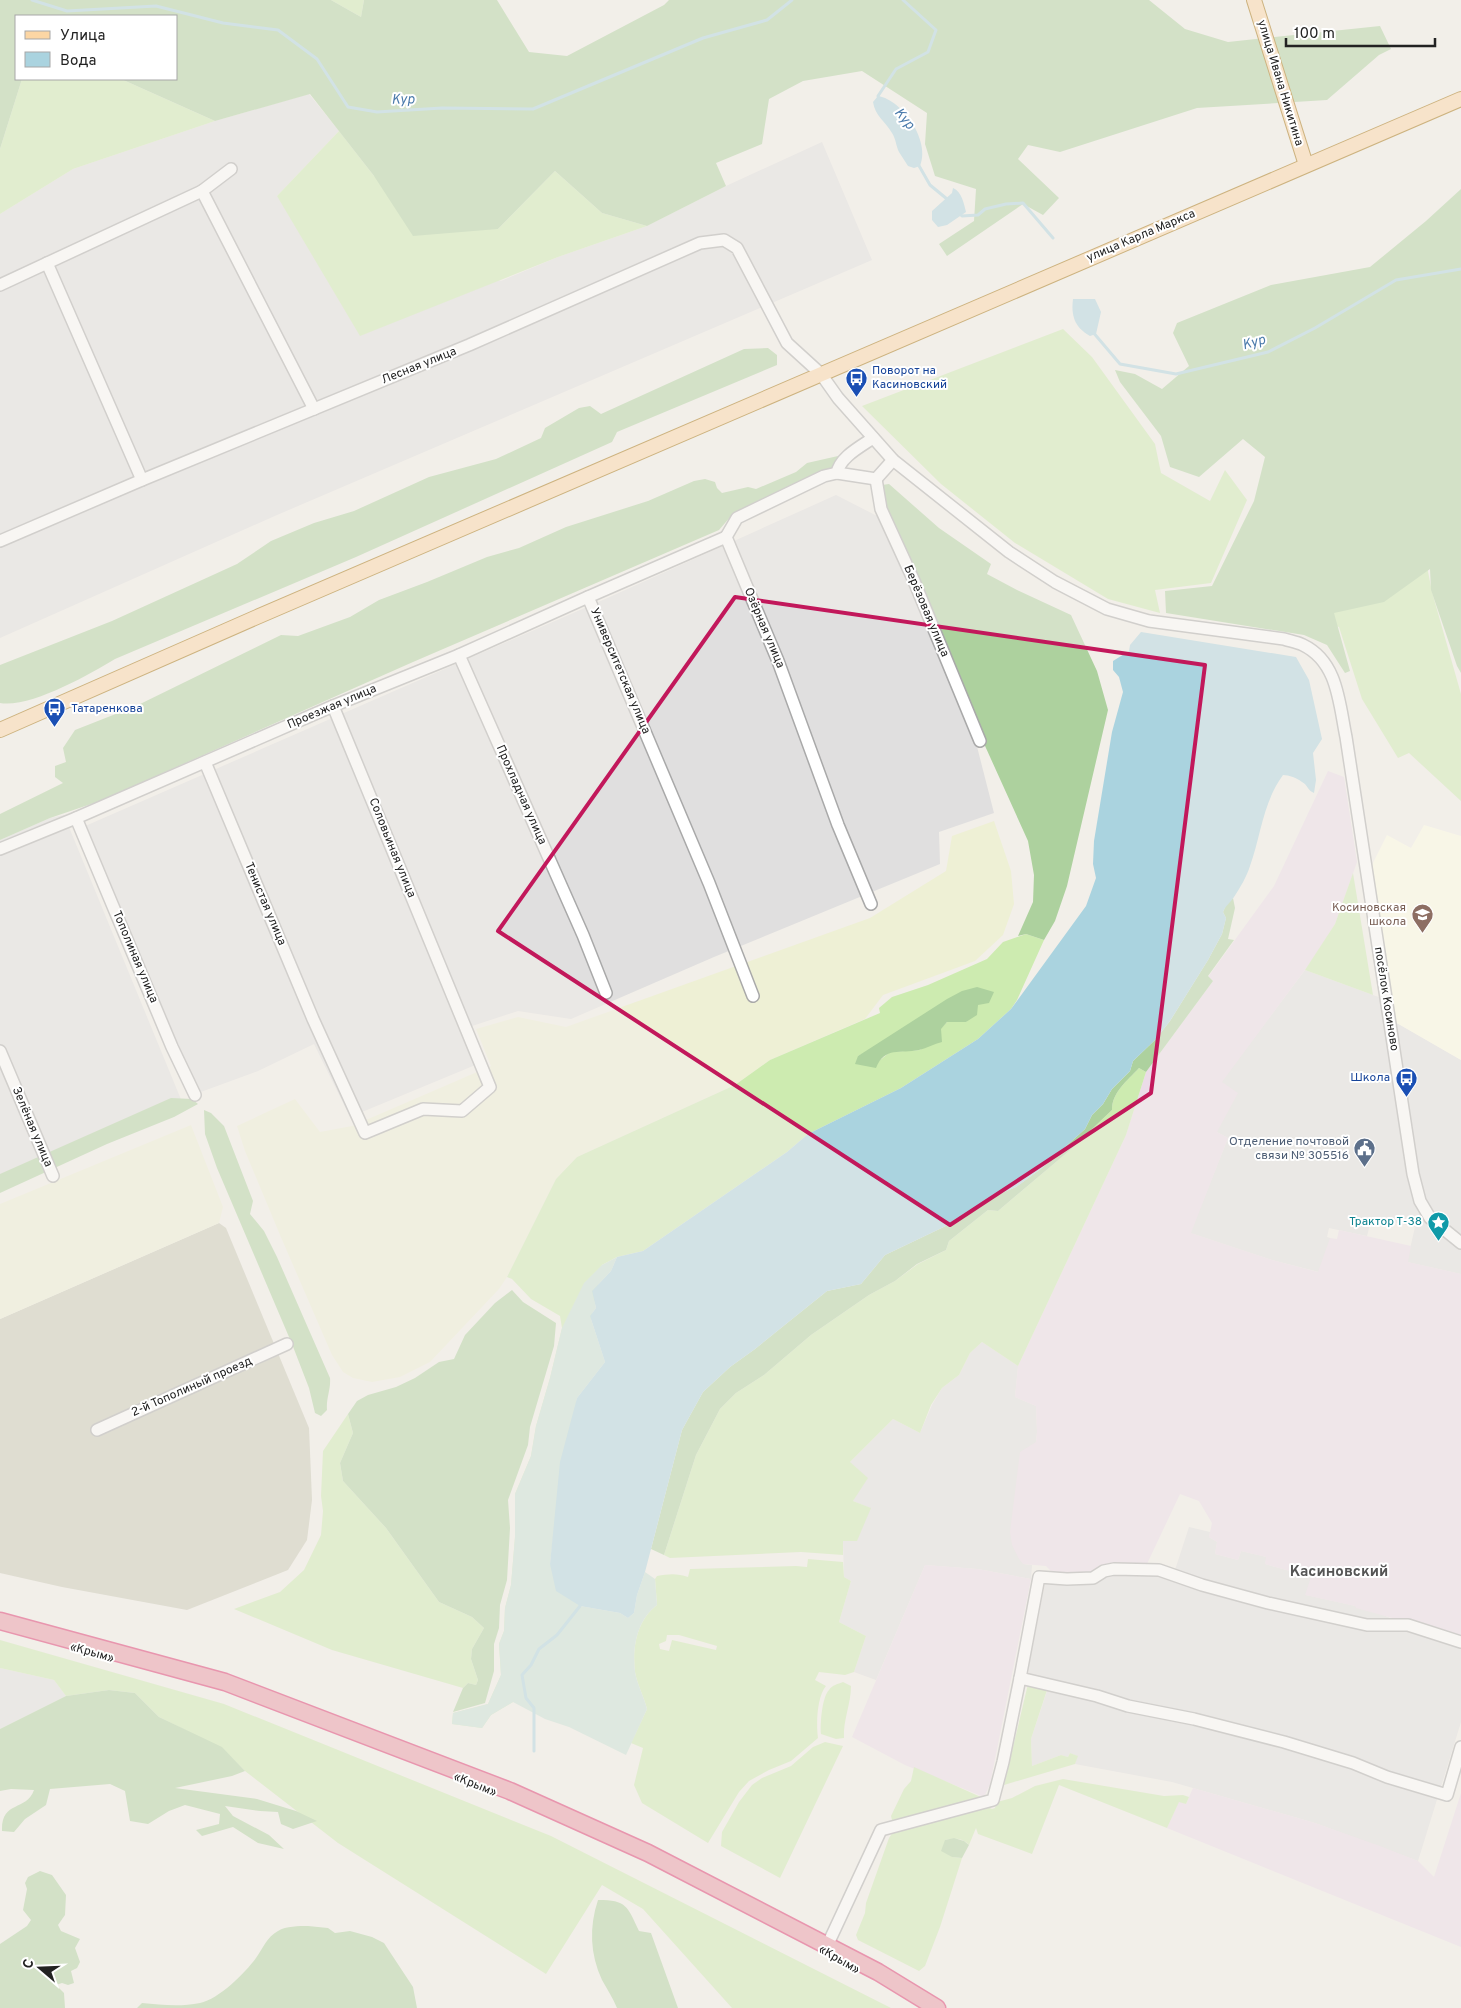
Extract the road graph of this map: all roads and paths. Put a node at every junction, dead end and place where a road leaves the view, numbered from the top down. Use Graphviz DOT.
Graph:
graph roads {
  1 [pos="1254,0"];
  2 [pos="1461,99"];
  3 [pos="1306,165"];
  4 [pos="231,169"];
  5 [pos="202,191"];
  6 [pos="47,263"];
  7 [pos="0,285"];
  8 [pos="821,374"];
  9 [pos="314,409"];
  10 [pos="873,438"];
  11 [pos="893,460"];
  12 [pos="837,473"];
  13 [pos="876,479"];
  14 [pos="142,480"];
  15 [pos="726,537"];
  16 [pos="0,541"];
  17 [pos="588,597"];
  18 [pos="459,655"];
  19 [pos="333,706"];
  20 [pos="0,730"];
  21 [pos="980,742"];
  22 [pos="205,762"];
  23 [pos="76,818"];
  24 [pos="0,849"];
  25 [pos="871,904"];
  26 [pos="606,993"];
  27 [pos="752,996"];
  28 [pos="325,1045"];
  29 [pos="0,1051"];
  30 [pos="195,1095"];
  31 [pos="53,1176"];
  32 [pos="1461,1243"];
  33 [pos="287,1344"];
  34 [pos="96,1430"];
  35 [pos="0,1621"];
  36 [pos="0,1627"];
  37 [pos="1461,1642"];
  38 [pos="1020,1678"];
  39 [pos="1461,1747"];
  40 [pos="827,1946"];
  41 [pos="922,2008"];
  42 [pos="937,2008"];
  1 -- 3 [label="main road, улица Ивана Никитина"];
  2 -- 3 [label="main road, улица Карла Маркса"];
  3 -- 8 [label="main road, улица Карла Маркса"];
  4 -- 5 [label="street"];
  5 -- 6 [label="street"];
  5 -- 9 [label="street"];
  6 -- 7 [label="street"];
  6 -- 14 [label="street"];
  8 -- 9 [label="street, Лесная улица"];
  8 -- 10 [label="street, Лесная улица"];
  8 -- 20 [label="main road, улица Карла Маркса"];
  9 -- 14 [label="street, Лесная улица"];
  10 -- 11 [label="street, Лесная улица"];
  10 -- 12 [label="street"];
  11 -- 13 [label="street"];
  11 -- 32 [label="street, посёлок Косиново"];
  12 -- 13 [label="street"];
  12 -- 15 [label="street"];
  13 -- 21 [label="street, Берёзовая улица"];
  14 -- 16 [label="street, Лесная улица"];
  15 -- 17 [label="street, Университетская улица"];
  15 -- 25 [label="street, Озёрная улица"];
  17 -- 18 [label="street, Проезжая улица"];
  17 -- 27 [label="street, Университетская улица"];
  18 -- 19 [label="street, Проезжая улица"];
  18 -- 26 [label="street, Прохладная улица"];
  19 -- 22 [label="street, Проезжая улица"];
  19 -- 28 [label="street, Соловьиная улица"];
  22 -- 23 [label="street, Проезжая улица"];
  22 -- 28 [label="street, Тенистая улица"];
  23 -- 24 [label="street, Проезжая улица"];
  23 -- 30 [label="street, Тополиная улица"];
  29 -- 31 [label="street, Зелёная улица"];
  33 -- 34 [label="street, 2-й Тополиный проезд"];
  35 -- 40 [label="highway"];
  36 -- 41 [label="highway, «Крым»"];
  37 -- 38 [label="street"];
  38 -- 39 [label="street"];
  38 -- 40 [label="street"];
  40 -- 42 [label="highway"];
}
